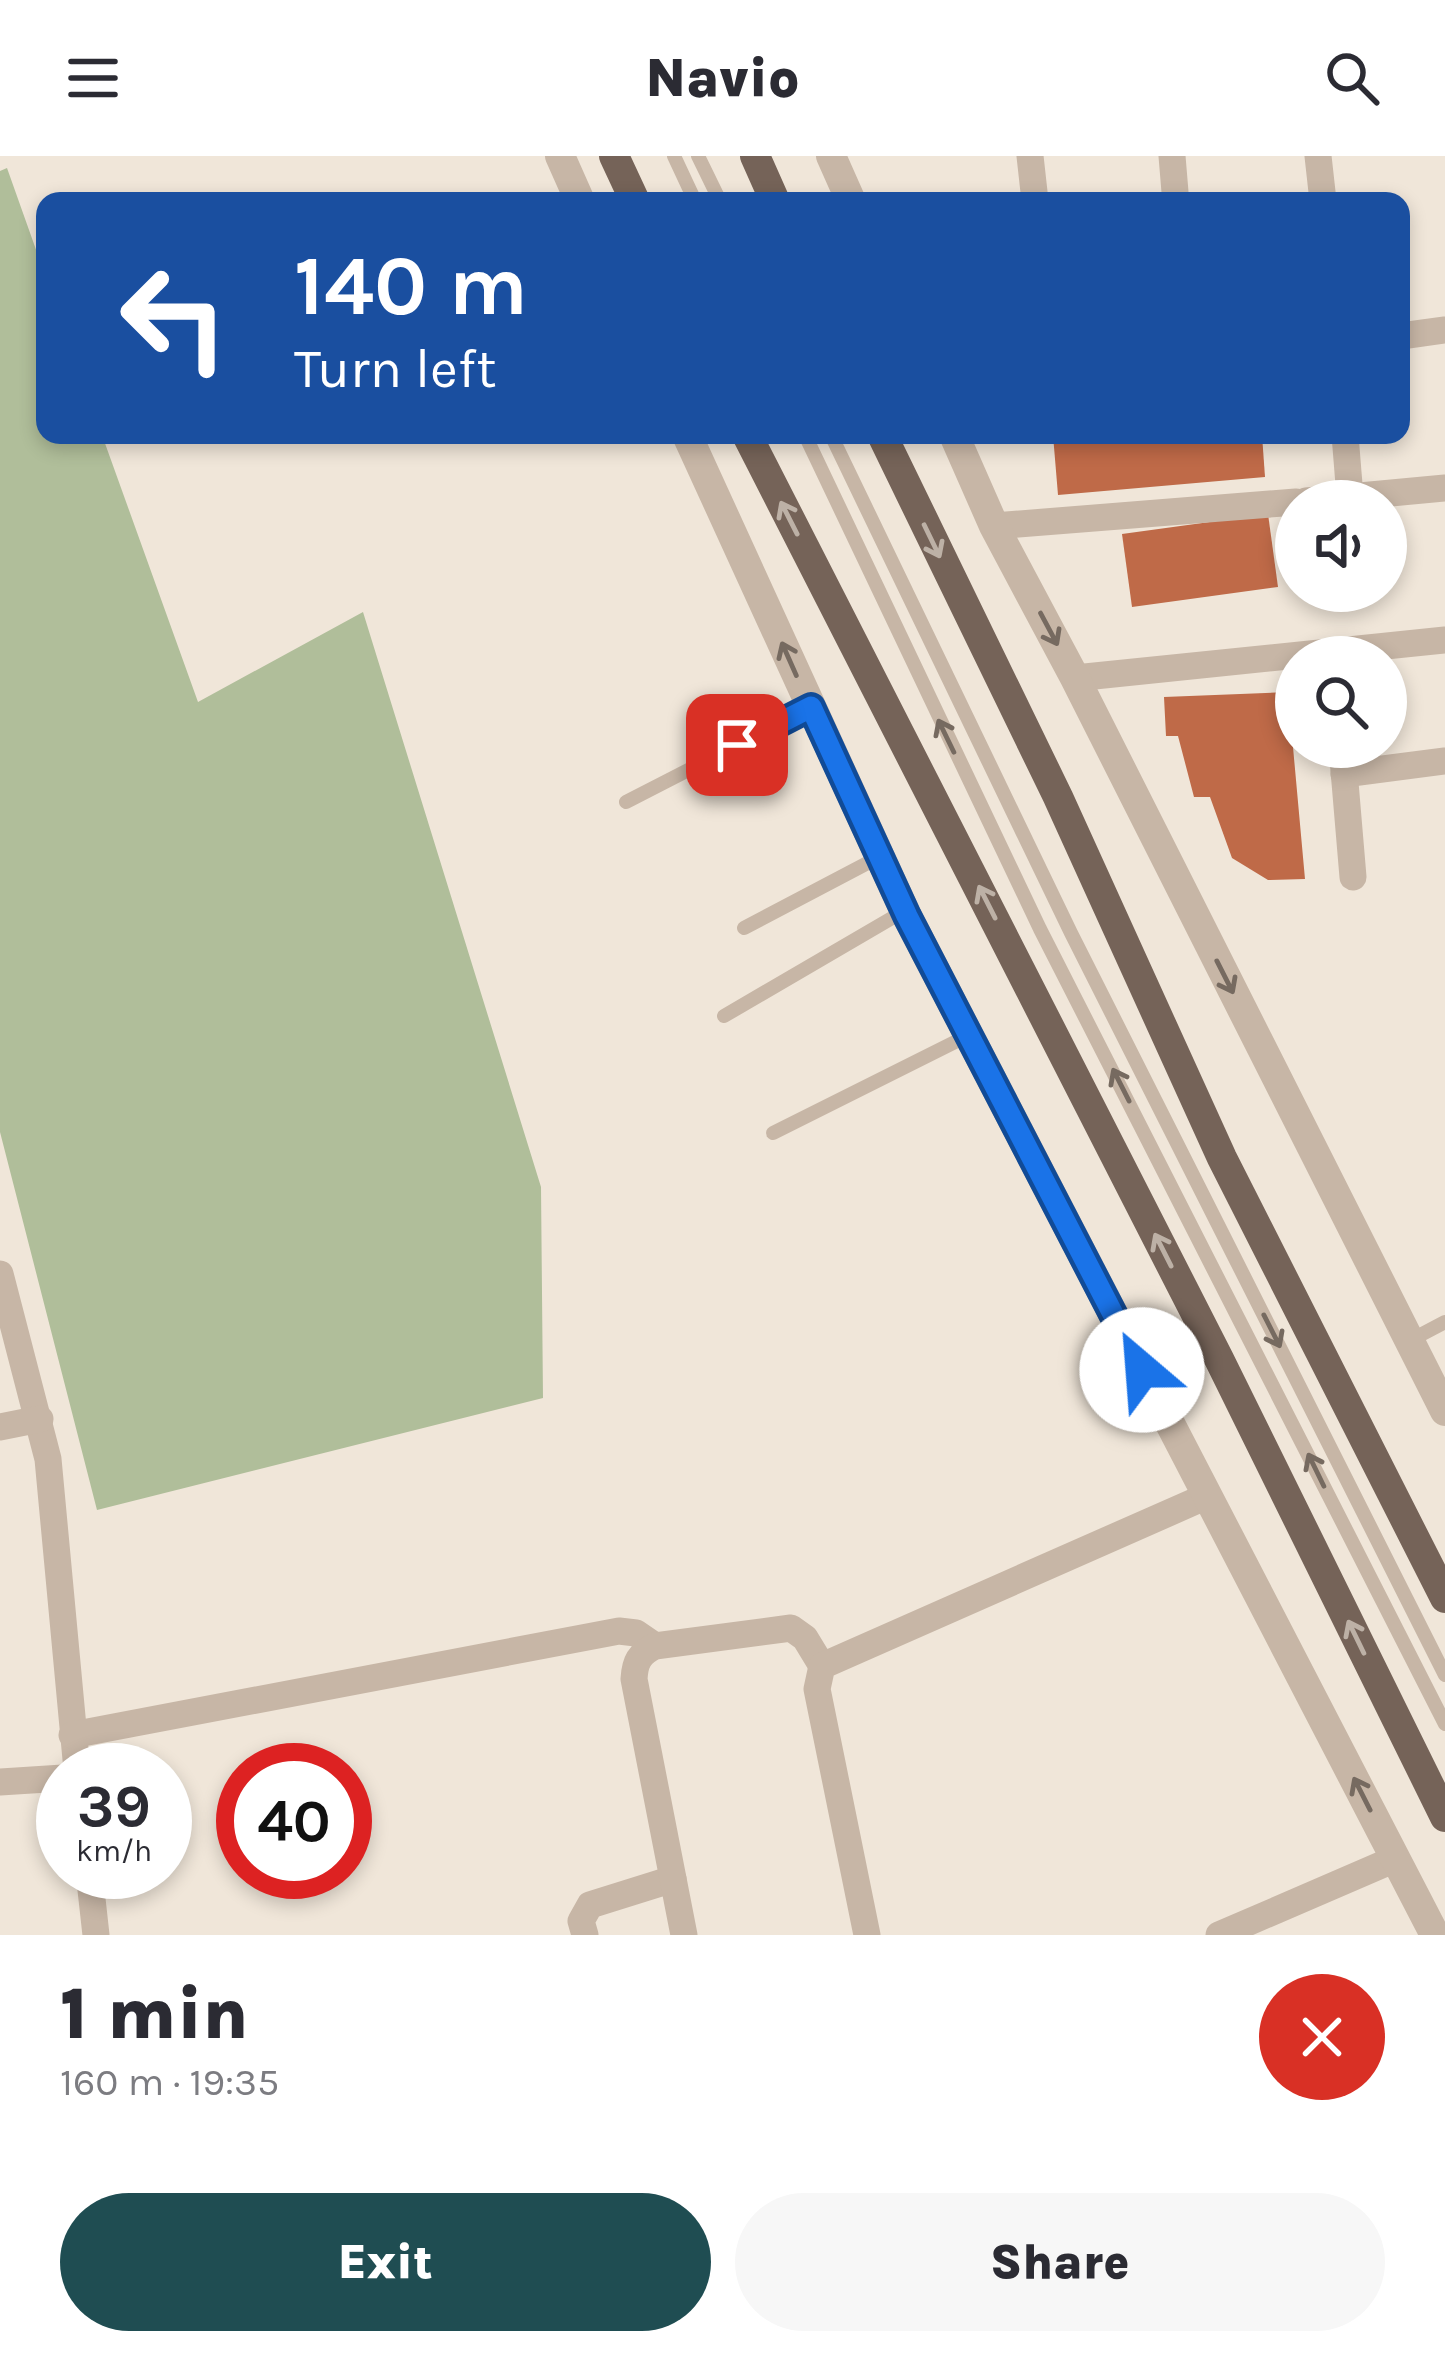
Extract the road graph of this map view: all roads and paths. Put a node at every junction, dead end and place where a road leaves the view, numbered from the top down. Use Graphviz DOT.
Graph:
graph roads {
  1 [pos="560,156"];
  2 [pos="614,156"];
  3 [pos="674,156"];
  4 [pos="698,156"];
  5 [pos="755,156"];
  6 [pos="831,156"];
  7 [pos="1030,156"];
  8 [pos="1172,156"];
  9 [pos="1318,156"];
  10 [pos="576,192"];
  11 [pos="630,192"];
  12 [pos="691,192"];
  13 [pos="716,192"];
  14 [pos="771,192"];
  15 [pos="847,192"];
  16 [pos="1034,192"];
  17 [pos="1175,192"];
  18 [pos="1322,192"];
  19 [pos="1445,330"];
  20 [pos="1410,335"];
  21 [pos="691,444"];
  22 [pos="752,444"];
  23 [pos="809,444"];
  24 [pos="835,444"];
  25 [pos="886,444"];
  26 [pos="958,444"];
  27 [pos="1346,444"];
  28 [pos="1349,480"];
  29 [pos="1445,488"];
  30 [pos="1407,492"];
  31 [pos="1275,504"];
  32 [pos="994,526"];
  33 [pos="1445,640"];
  34 [pos="1407,645"];
  35 [pos="1275,660"];
  36 [pos="1075,678"];
  37 [pos="811,707"];
  38 [pos="1407,761"];
  39 [pos="1445,761"];
  40 [pos="1344,768"];
  41 [pos="626,802"];
  42 [pos="880,857"];
  43 [pos="1353,878"];
  44 [pos="904,911"];
  45 [pos="744,928"];
  46 [pos="724,1016"];
  47 [pos="968,1035"];
  48 [pos="773,1133"];
  49 [pos="0,1274"];
  50 [pos="1445,1322"];
  51 [pos="1409,1341"];
  52 [pos="1445,1412"];
  53 [pos="40,1419"];
  54 [pos="0,1427"];
  55 [pos="1207,1496"];
  56 [pos="1445,1598"];
  57 [pos="655,1646"];
  58 [pos="822,1666"];
  59 [pos="1445,1675"];
  60 [pos="1445,1724"];
  61 [pos="72,1735"];
  62 [pos="73,1743"];
  63 [pos="36,1780"];
  64 [pos="0,1782"];
  65 [pos="1445,1817"];
  66 [pos="1395,1859"];
  67 [pos="673,1879"];
  68 [pos="92,1899"];
  69 [pos="96,1935"];
  70 [pos="585,1935"];
  71 [pos="684,1935"];
  72 [pos="867,1935"];
  73 [pos="1219,1935"];
  74 [pos="1435,1935"];
  1 -- 10 [label="street"];
  2 -- 11 [label="main road"];
  3 -- 12 [label="lane"];
  4 -- 13 [label="lane"];
  5 -- 14 [label="main road"];
  6 -- 15 [label="street"];
  7 -- 16 [label="street"];
  8 -- 17 [label="street"];
  9 -- 18 [label="street"];
  19 -- 20 [label="street"];
  37 -- 21 [label="street, one-way"];
  65 -- 22 [label="main road, one-way"];
  60 -- 23 [label="lane, one-way"];
  24 -- 59 [label="lane, one-way"];
  25 -- 56 [label="main road, one-way"];
  26 -- 32 [label="street"];
  27 -- 28 [label="street"];
  29 -- 30 [label="street"];
  31 -- 32 [label="street"];
  32 -- 36 [label="street, one-way"];
  33 -- 34 [label="street"];
  35 -- 36 [label="street"];
  36 -- 51 [label="street, one-way"];
  37 -- 41 [label="lane"];
  37 -- 42 [label="street"];
  38 -- 39 [label="street"];
  40 -- 43 [label="street"];
  42 -- 44 [label="street"];
  42 -- 45 [label="lane"];
  44 -- 46 [label="lane"];
  44 -- 47 [label="street"];
  47 -- 48 [label="lane"];
  47 -- 55 [label="street"];
  49 -- 53 [label="street"];
  50 -- 51 [label="lane"];
  51 -- 52 [label="street"];
  53 -- 54 [label="street"];
  53 -- 61 [label="street"];
  55 -- 58 [label="street"];
  66 -- 55 [label="street, one-way"];
  57 -- 58 [label="street"];
  57 -- 61 [label="street"];
  57 -- 67 [label="street"];
  58 -- 72 [label="street"];
  61 -- 62 [label="street"];
  63 -- 64 [label="street"];
  66 -- 73 [label="street"];
  66 -- 74 [label="street"];
  67 -- 70 [label="street"];
  67 -- 71 [label="street"];
  68 -- 69 [label="street"];
}
